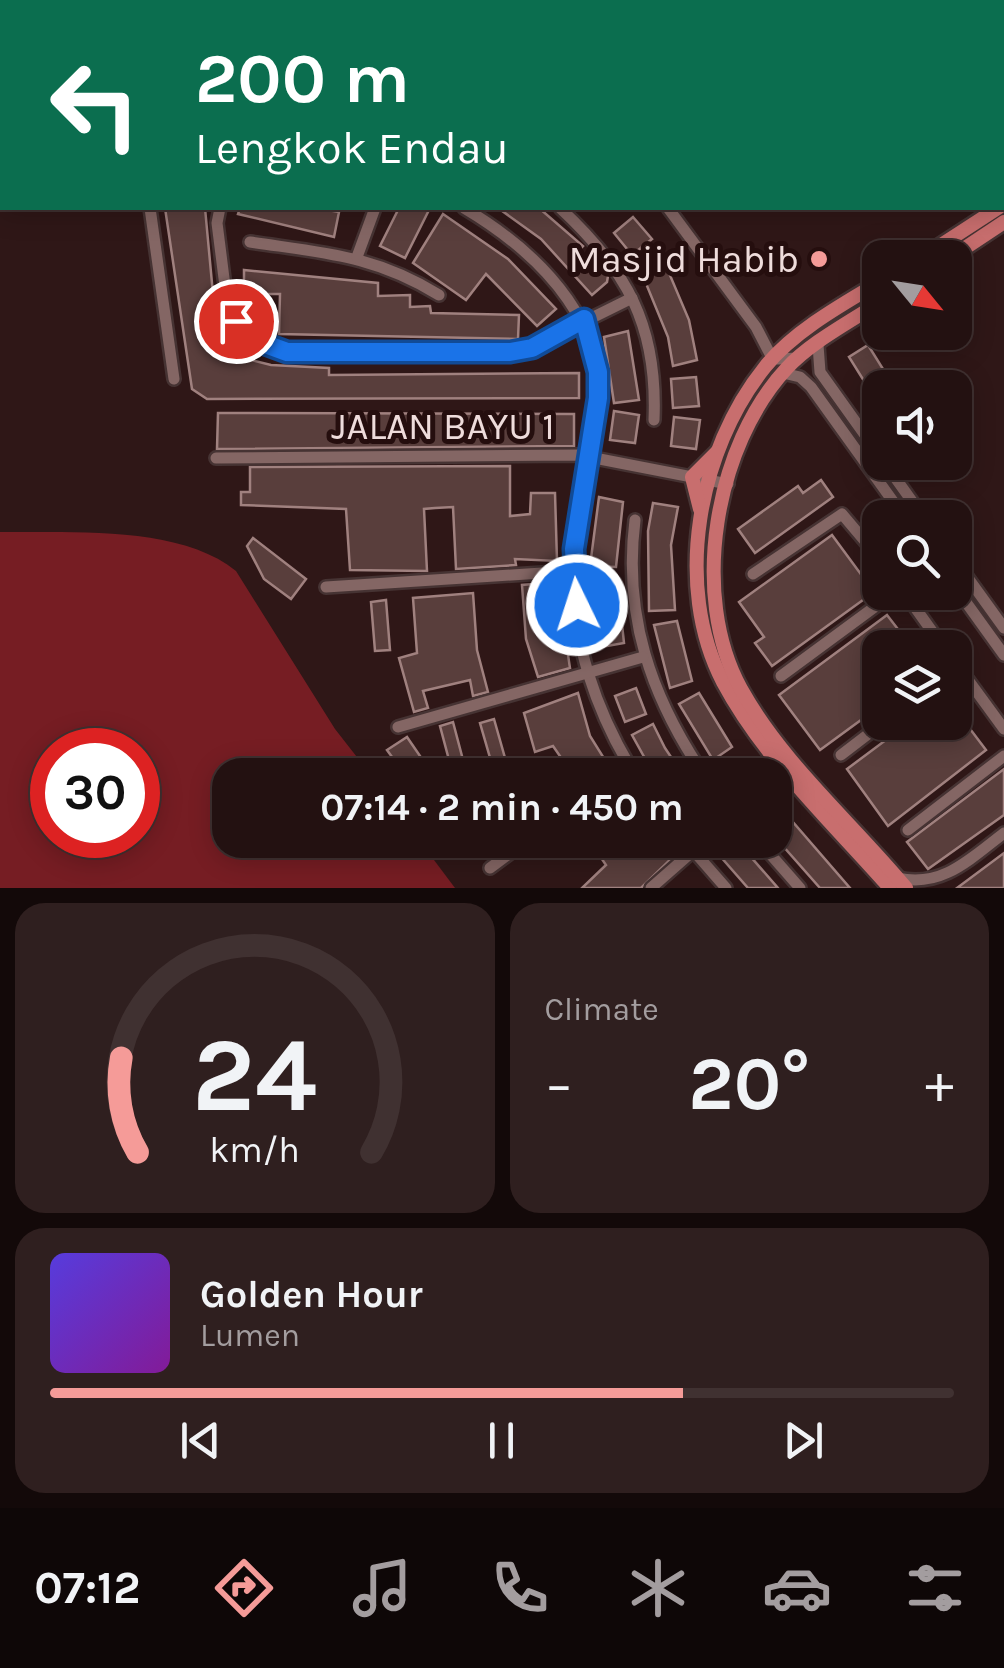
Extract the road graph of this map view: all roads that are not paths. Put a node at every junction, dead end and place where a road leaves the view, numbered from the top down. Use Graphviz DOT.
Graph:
graph roads {
  1 [pos="150,210"];
  2 [pos="220,210"];
  3 [pos="374,210"];
  4 [pos="466,210"];
  5 [pos="562,210"];
  6 [pos="669,210"];
  7 [pos="994,210"];
  8 [pos="1004,222"];
  9 [pos="949,240"];
  10 [pos="250,242"];
  11 [pos="972,243"];
  12 [pos="357,257"];
  13 [pos="862,294"];
  14 [pos="440,295"];
  15 [pos="632,298"];
  16 [pos="862,314"];
  17 [pos="584,319"];
  18 [pos="756,327"];
  19 [pos="794,340"];
  20 [pos="818,345"];
  21 [pos="774,357"];
  22 [pos="797,358"];
  23 [pos="782,372"];
  24 [pos="174,378"];
  25 [pos="654,420"];
  26 [pos="862,431"];
  27 [pos="717,451"];
  28 [pos="216,458"];
  29 [pos="587,458"];
  30 [pos="692,477"];
  31 [pos="710,480"];
  32 [pos="728,484"];
  33 [pos="892,500"];
  34 [pos="635,520"];
  35 [pos="702,524"];
  36 [pos="862,538"];
  37 [pos="572,571"];
  38 [pos="753,574"];
  39 [pos="972,584"];
  40 [pos="326,587"];
  41 [pos="870,610"];
  42 [pos="972,610"];
  43 [pos="1004,628"];
  44 [pos="1004,655"];
  45 [pos="643,657"];
  46 [pos="586,674"];
  47 [pos="782,676"];
  48 [pos="972,687"];
  49 [pos="398,727"];
  50 [pos="1004,729"];
  51 [pos="862,738"];
  52 [pos="840,755"];
  53 [pos="1004,756"];
  54 [pos="626,758"];
  55 [pos="694,758"];
  56 [pos="908,830"];
  57 [pos="1004,832"];
  58 [pos="504,858"];
  59 [pos="685,858"];
  60 [pos="699,858"];
  61 [pos="774,858"];
  62 [pos="490,868"];
  63 [pos="898,885"];
  64 [pos="936,886"];
  65 [pos="652,888"];
  66 [pos="726,888"];
  67 [pos="800,888"];
  1 -- 24 [label="street"];
  2 -- 17 [label="street"];
  3 -- 12 [label="street"];
  4 -- 17 [label="street"];
  5 -- 15 [label="street"];
  6 -- 18 [label="street"];
  7 -- 9 [label="main road"];
  8 -- 11 [label="main road"];
  10 -- 12 [label="street"];
  12 -- 14 [label="street"];
  13 -- 19 [label="main road"];
  15 -- 17 [label="street"];
  15 -- 25 [label="street"];
  16 -- 20 [label="main road"];
  17 -- 29 [label="street"];
  18 -- 19 [label="street"];
  18 -- 21 [label="street"];
  19 -- 21 [label="main road"];
  20 -- 22 [label="main road"];
  20 -- 26 [label="street"];
  21 -- 22 [label="street"];
  21 -- 27 [label="main road"];
  22 -- 23 [label="main road"];
  23 -- 32 [label="main road"];
  23 -- 33 [label="street"];
  27 -- 30 [label="main road"];
  27 -- 31 [label="main road"];
  28 -- 29 [label="street, JALAN BAYU 1"];
  29 -- 30 [label="street, JALAN BAYU 1"];
  29 -- 37 [label="street"];
  30 -- 31 [label="street, JALAN BAYU 1"];
  30 -- 35 [label="main road"];
  31 -- 32 [label="street, JALAN BAYU 1"];
  31 -- 35 [label="main road"];
  32 -- 63 [label="main road"];
  34 -- 45 [label="street"];
  35 -- 63 [label="main road"];
  36 -- 38 [label="street"];
  37 -- 40 [label="street"];
  37 -- 46 [label="street"];
  39 -- 43 [label="street"];
  41 -- 47 [label="street"];
  42 -- 44 [label="street"];
  45 -- 46 [label="street"];
  45 -- 55 [label="street"];
  46 -- 49 [label="street"];
  46 -- 54 [label="street"];
  48 -- 50 [label="street"];
  51 -- 52 [label="street"];
  53 -- 56 [label="street"];
  57 -- 64 [label="street"];
  58 -- 62 [label="street"];
  59 -- 65 [label="street"];
  60 -- 66 [label="street"];
  61 -- 67 [label="street"];
  63 -- 64 [label="street"];
}
